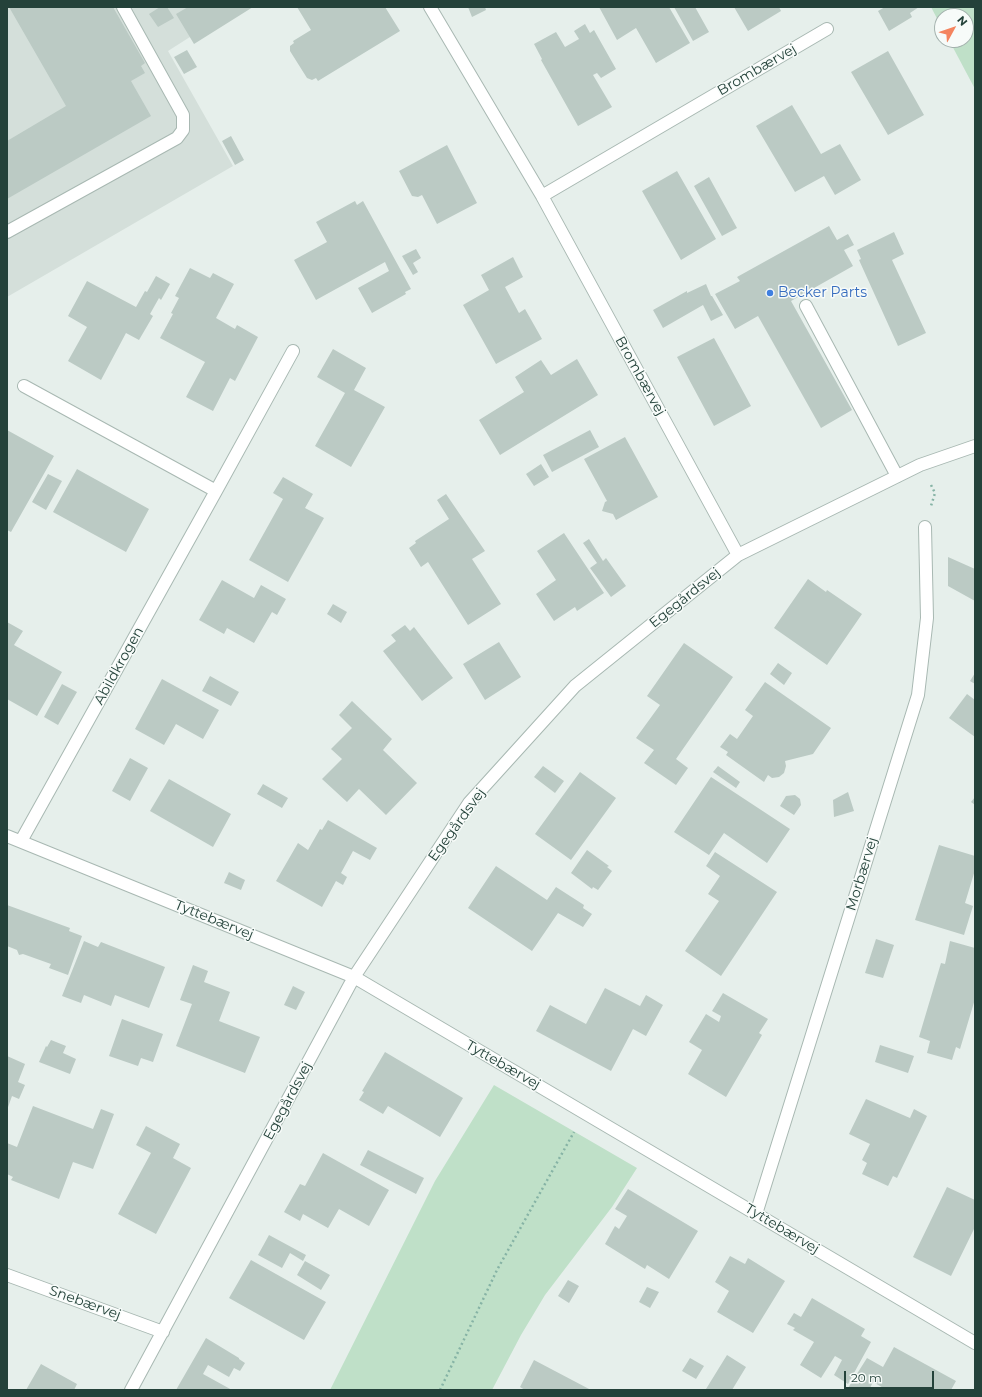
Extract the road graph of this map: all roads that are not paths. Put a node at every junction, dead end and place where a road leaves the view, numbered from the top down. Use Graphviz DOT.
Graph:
graph roads {
  1 [pos="123,7"];
  2 [pos="430,7"];
  3 [pos="827,30"];
  4 [pos="542,196"];
  5 [pos="7,232"];
  6 [pos="806,306"];
  7 [pos="293,351"];
  8 [pos="24,386"];
  9 [pos="975,446"];
  10 [pos="897,476"];
  11 [pos="216,491"];
  12 [pos="925,527"];
  13 [pos="738,555"];
  14 [pos="7,836"];
  15 [pos="21,841"];
  16 [pos="354,977"];
  17 [pos="756,1214"];
  18 [pos="7,1275"];
  19 [pos="163,1332"];
  20 [pos="975,1343"];
  21 [pos="131,1390"];
  1 -- 5 [label="street"];
  2 -- 4 [label="street, Brombærvej"];
  3 -- 4 [label="street, Brombærvej"];
  4 -- 13 [label="street, Brombærvej"];
  6 -- 10 [label="street"];
  7 -- 11 [label="street, Abildkrogen"];
  8 -- 11 [label="street"];
  9 -- 10 [label="street, Egegårdsvej"];
  10 -- 13 [label="street, Egegårdsvej"];
  11 -- 15 [label="street, Abildkrogen"];
  12 -- 17 [label="street, Morbærvej"];
  13 -- 16 [label="street, Egegårdsvej"];
  14 -- 15 [label="street, Tyttebærvej"];
  15 -- 16 [label="street, Tyttebærvej"];
  16 -- 17 [label="street, Tyttebærvej"];
  16 -- 19 [label="street, Egegårdsvej"];
  17 -- 20 [label="street, Tyttebærvej"];
  18 -- 19 [label="street, Snebærvej"];
  19 -- 21 [label="street, Egegårdsvej"];
}
